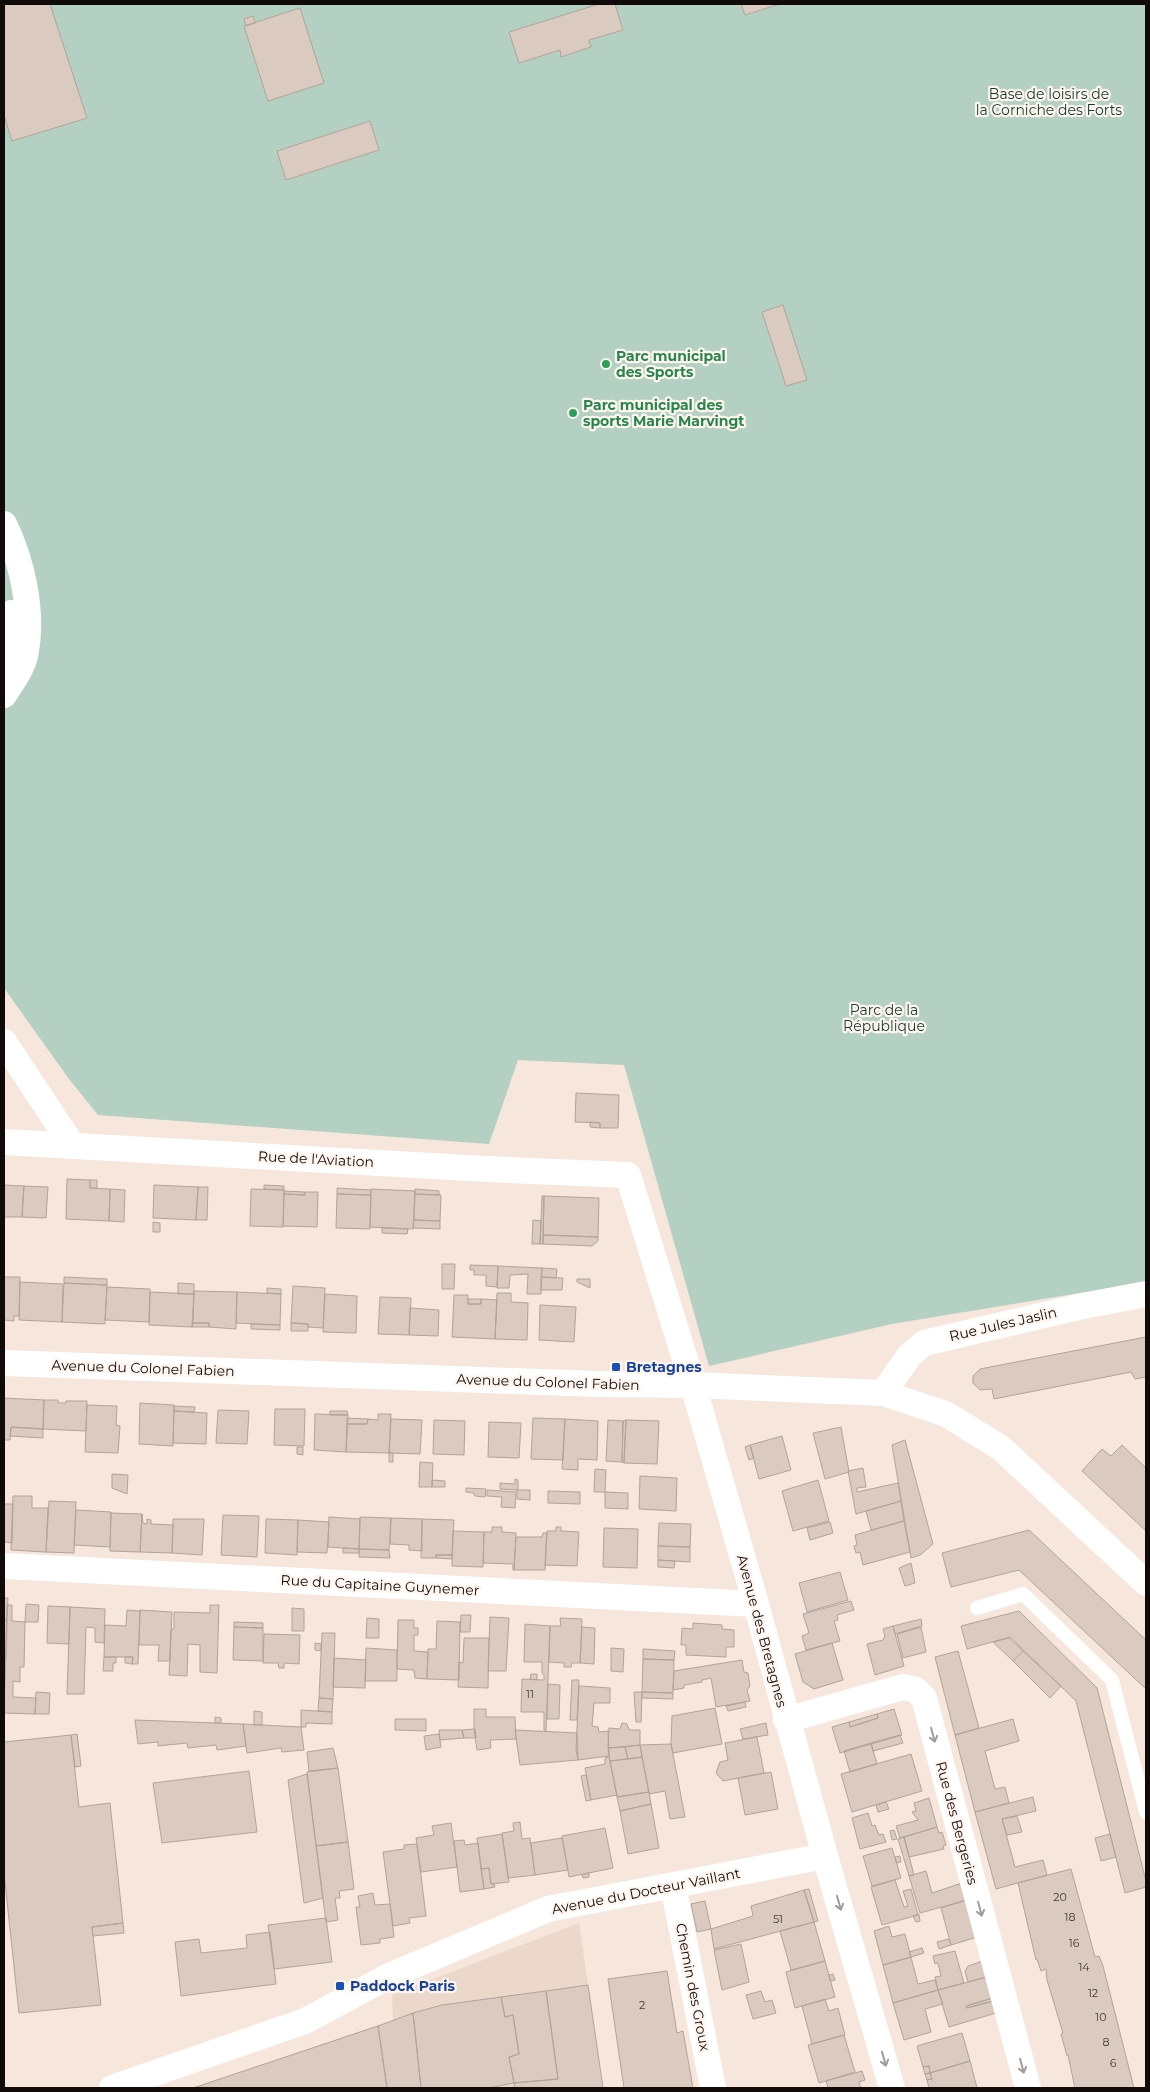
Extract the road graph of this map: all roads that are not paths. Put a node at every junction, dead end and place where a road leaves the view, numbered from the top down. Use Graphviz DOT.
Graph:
graph roads {
  1 [pos="4,524"];
  2 [pos="4,568"];
  3 [pos="4,661"];
  4 [pos="4,696"];
  5 [pos="4,1042"];
  6 [pos="4,1142"];
  7 [pos="72,1145"];
  8 [pos="628,1174"];
  9 [pos="1146,1294"];
  10 [pos="4,1363"];
  11 [pos="693,1385"];
  12 [pos="883,1393"];
  13 [pos="4,1566"];
  14 [pos="1146,1583"];
  15 [pos="756,1604"];
  16 [pos="977,1608"];
  17 [pos="786,1720"];
  18 [pos="1146,1812"];
  19 [pos="825,1856"];
  20 [pos="673,1885"];
  21 [pos="112,2088"];
  22 [pos="713,2088"];
  23 [pos="892,2088"];
  24 [pos="1028,2088"];
  1 -- 4 [label="street"];
  2 -- 3 [label="street"];
  5 -- 7 [label="street"];
  6 -- 7 [label="street, Rue de l'Aviation"];
  7 -- 8 [label="street, Rue de l'Aviation"];
  8 -- 11 [label="street, Avenue des Bretagnes"];
  9 -- 12 [label="street, Rue Jules Jaslin"];
  10 -- 11 [label="street, Avenue du Colonel Fabien"];
  11 -- 12 [label="street, Avenue du Colonel Fabien"];
  11 -- 15 [label="street, Avenue des Bretagnes"];
  12 -- 14 [label="street, Avenue du Colonel Fabien"];
  13 -- 15 [label="street, Rue du Capitaine Guynemer"];
  15 -- 17 [label="street, Avenue des Bretagnes"];
  16 -- 18 [label="lane"];
  17 -- 19 [label="street, Avenue des Bretagnes"];
  17 -- 24 [label="street, Rue des Bergeries, one-way"];
  19 -- 20 [label="street, Avenue du Docteur Vaillant"];
  19 -- 23 [label="street, Avenue des Bretagnes, one-way"];
  20 -- 21 [label="street, Avenue du Docteur Vaillant"];
  20 -- 22 [label="street, Chemin des Groux"];
}
